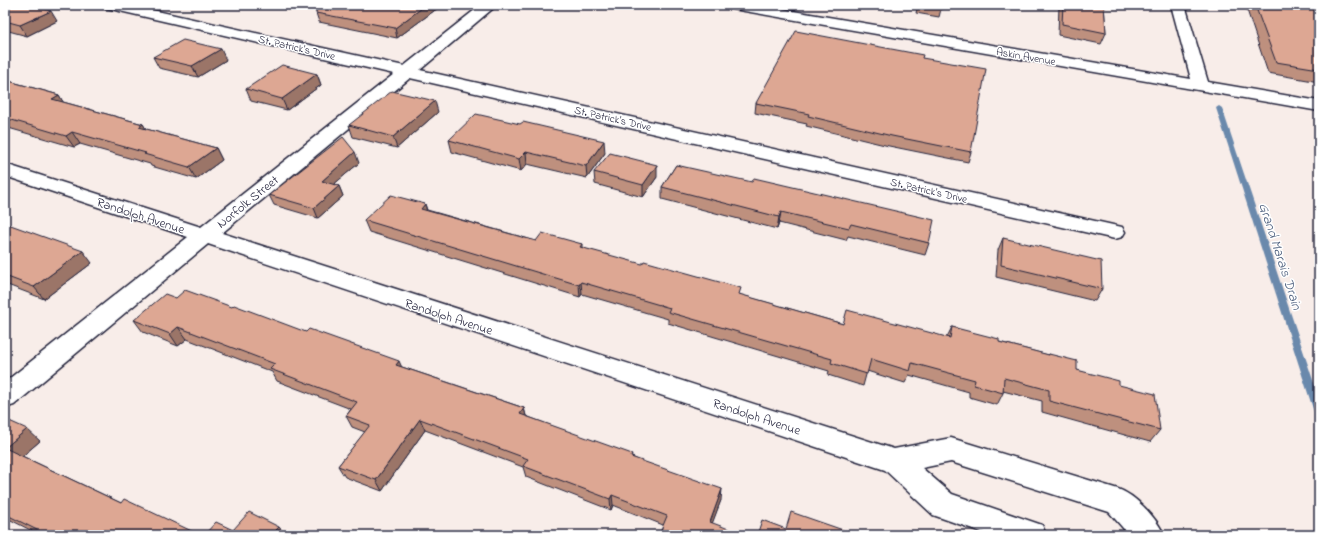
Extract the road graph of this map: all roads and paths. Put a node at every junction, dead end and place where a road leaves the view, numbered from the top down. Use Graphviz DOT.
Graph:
graph roads {
  1 [pos="111,5"];
  2 [pos="490,5"];
  3 [pos="733,5"];
  4 [pos="1178,5"];
  5 [pos="407,72"];
  6 [pos="1201,86"];
  7 [pos="1319,106"];
  8 [pos="5,170"];
  9 [pos="1115,232"];
  10 [pos="204,236"];
  11 [pos="5,397"];
  12 [pos="894,461"];
  13 [pos="1031,535"];
  14 [pos="1149,535"];
  1 -- 5 [label="street, St. Patrick's Drive"];
  2 -- 5 [label="street, Norfolk Street"];
  3 -- 6 [label="street, Askin Avenue"];
  4 -- 6 [label="street"];
  5 -- 9 [label="street, St. Patrick's Drive"];
  5 -- 10 [label="street, Norfolk Street"];
  6 -- 7 [label="street, Askin Avenue"];
  8 -- 10 [label="street, Randolph Avenue"];
  10 -- 11 [label="street, Norfolk Street"];
  10 -- 12 [label="street, Randolph Avenue"];
  12 -- 13 [label="street, Randolph Avenue"];
  12 -- 14 [label="street, Randolph Avenue"];
}
